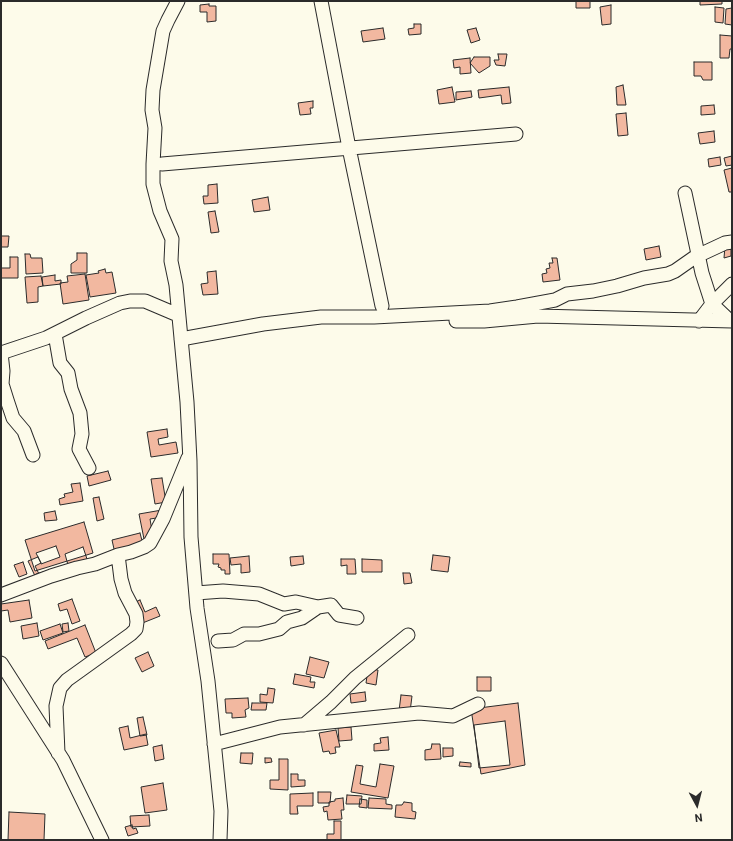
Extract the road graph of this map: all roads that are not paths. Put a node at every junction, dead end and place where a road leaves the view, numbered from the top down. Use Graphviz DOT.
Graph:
graph roads {
  1 [pos="178,1"];
  2 [pos="322,1"];
  3 [pos="516,134"];
  4 [pos="349,148"];
  5 [pos="162,164"];
  6 [pos="685,193"];
  7 [pos="732,242"];
  8 [pos="698,255"];
  9 [pos="732,284"];
  10 [pos="712,304"];
  11 [pos="382,306"];
  12 [pos="178,315"];
  13 [pos="374,317"];
  14 [pos="699,320"];
  15 [pos="731,321"];
  16 [pos="55,334"];
  17 [pos="181,339"];
  18 [pos="1,353"];
  19 [pos="190,453"];
  20 [pos="34,455"];
  21 [pos="89,468"];
  22 [pos="118,555"];
  23 [pos="196,593"];
  24 [pos="1,595"];
  25 [pos="318,607"];
  26 [pos="357,618"];
  27 [pos="408,636"];
  28 [pos="218,641"];
  29 [pos="1,663"];
  30 [pos="478,704"];
  31 [pos="304,725"];
  32 [pos="214,744"];
  33 [pos="58,753"];
  34 [pos="102,840"];
  35 [pos="220,840"];
  1 -- 12 [label="street"];
  2 -- 4 [label="street"];
  3 -- 4 [label="street"];
  4 -- 5 [label="street"];
  4 -- 11 [label="street"];
  6 -- 8 [label="street"];
  7 -- 8 [label="street"];
  8 -- 10 [label="street"];
  8 -- 13 [label="street"];
  9 -- 10 [label="street"];
  10 -- 14 [label="street"];
  10 -- 15 [label="street"];
  12 -- 16 [label="street"];
  12 -- 17 [label="street"];
  13 -- 14 [label="street"];
  13 -- 17 [label="street"];
  14 -- 15 [label="street"];
  16 -- 18 [label="street"];
  16 -- 21 [label="street"];
  17 -- 19 [label="street"];
  18 -- 20 [label="street"];
  19 -- 22 [label="street"];
  19 -- 23 [label="street"];
  22 -- 24 [label="street"];
  22 -- 33 [label="street"];
  23 -- 25 [label="street"];
  23 -- 32 [label="street"];
  25 -- 26 [label="street"];
  25 -- 28 [label="street"];
  27 -- 31 [label="street"];
  29 -- 33 [label="street"];
  30 -- 31 [label="street"];
  31 -- 32 [label="street"];
  32 -- 35 [label="street"];
  33 -- 34 [label="street"];
}
